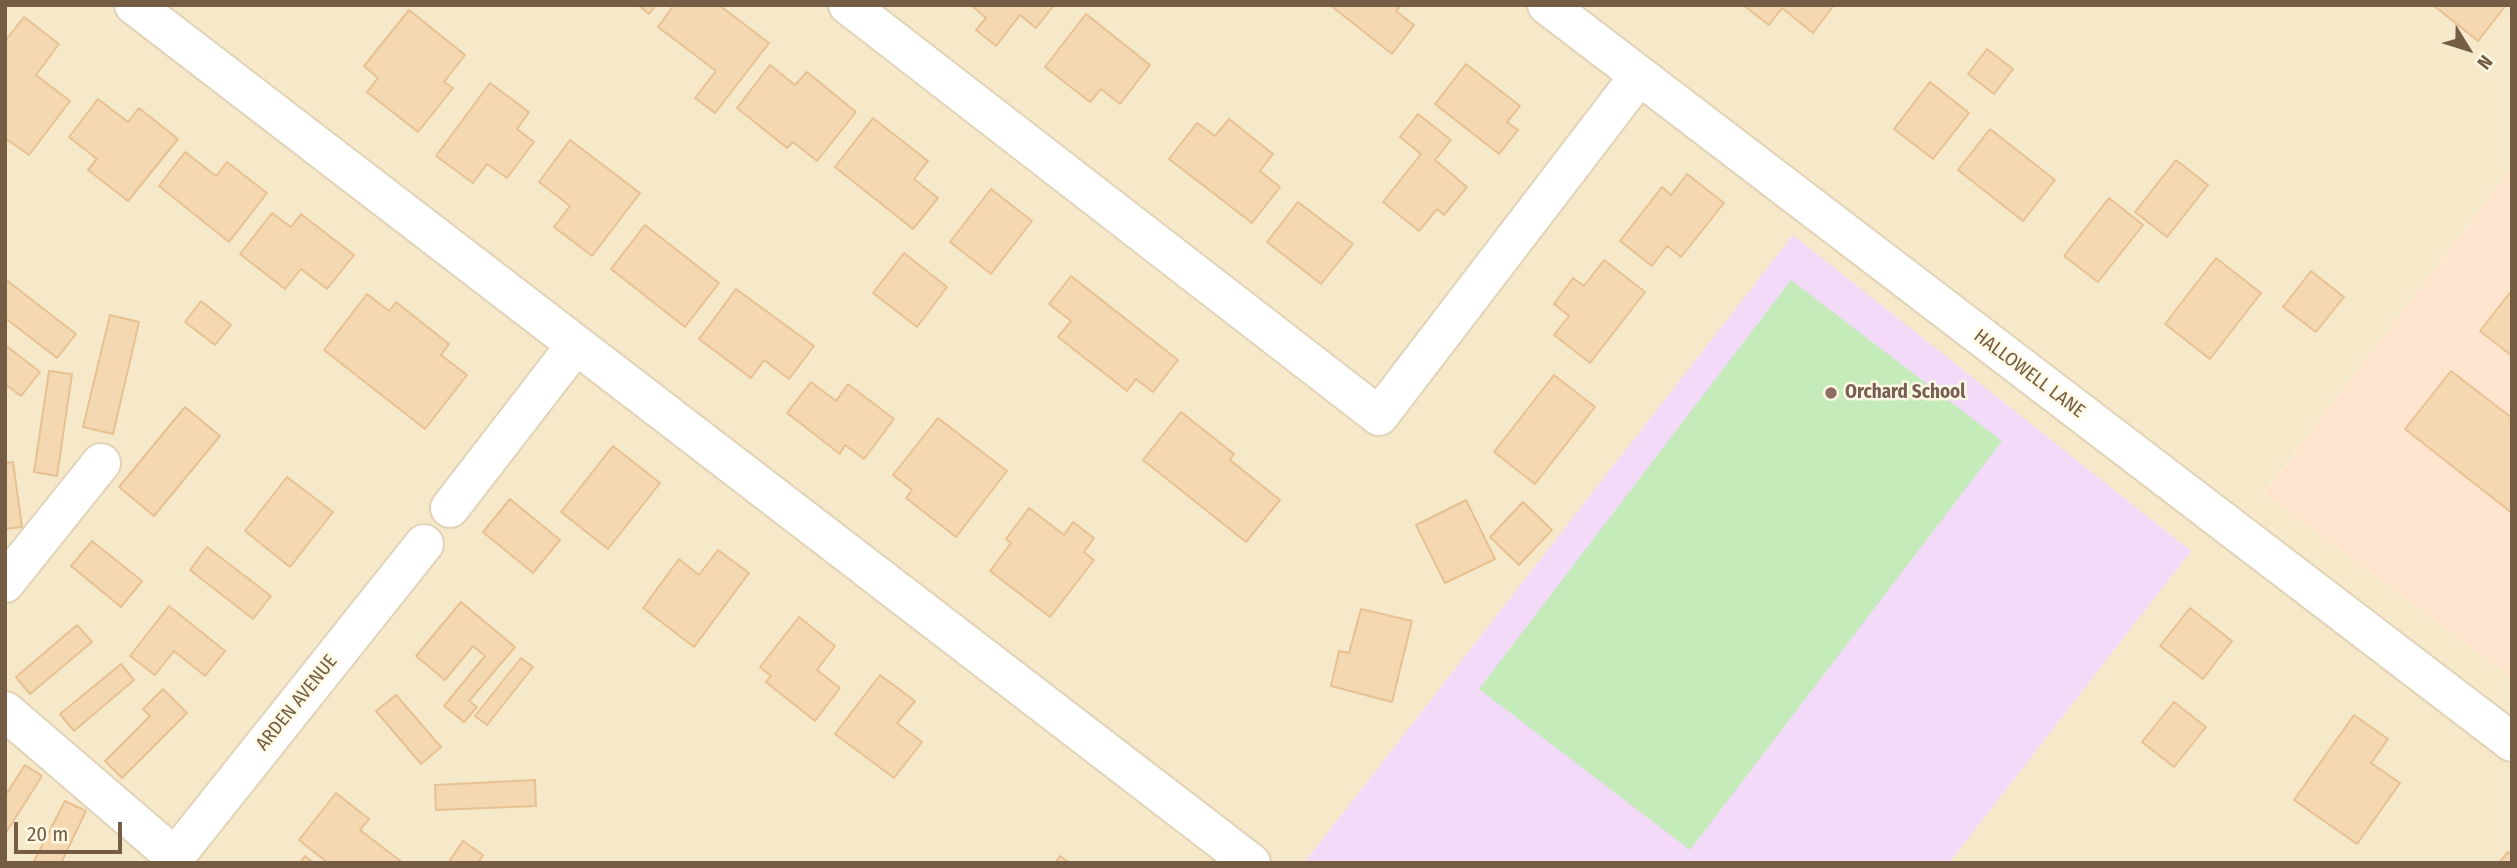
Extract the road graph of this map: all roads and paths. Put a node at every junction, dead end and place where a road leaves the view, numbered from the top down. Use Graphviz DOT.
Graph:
graph roads {
  1 [pos="134,5"];
  2 [pos="848,5"];
  3 [pos="1547,5"];
  4 [pos="1639,76"];
  5 [pos="575,346"];
  6 [pos="101,463"];
  7 [pos="450,508"];
  8 [pos="424,544"];
  9 [pos="5,583"];
  10 [pos="5,711"];
  11 [pos="2512,742"];
  12 [pos="172,860"];
  13 [pos="1252,862"];
  1 -- 5 [label="street"];
  2 -- 4 [label="street"];
  3 -- 4 [label="street, HALLOWELL LANE"];
  4 -- 11 [label="street, HALLOWELL LANE"];
  5 -- 7 [label="street"];
  5 -- 13 [label="street"];
  6 -- 9 [label="street"];
  8 -- 12 [label="street, ARDEN AVENUE"];
  10 -- 12 [label="street"];
}
